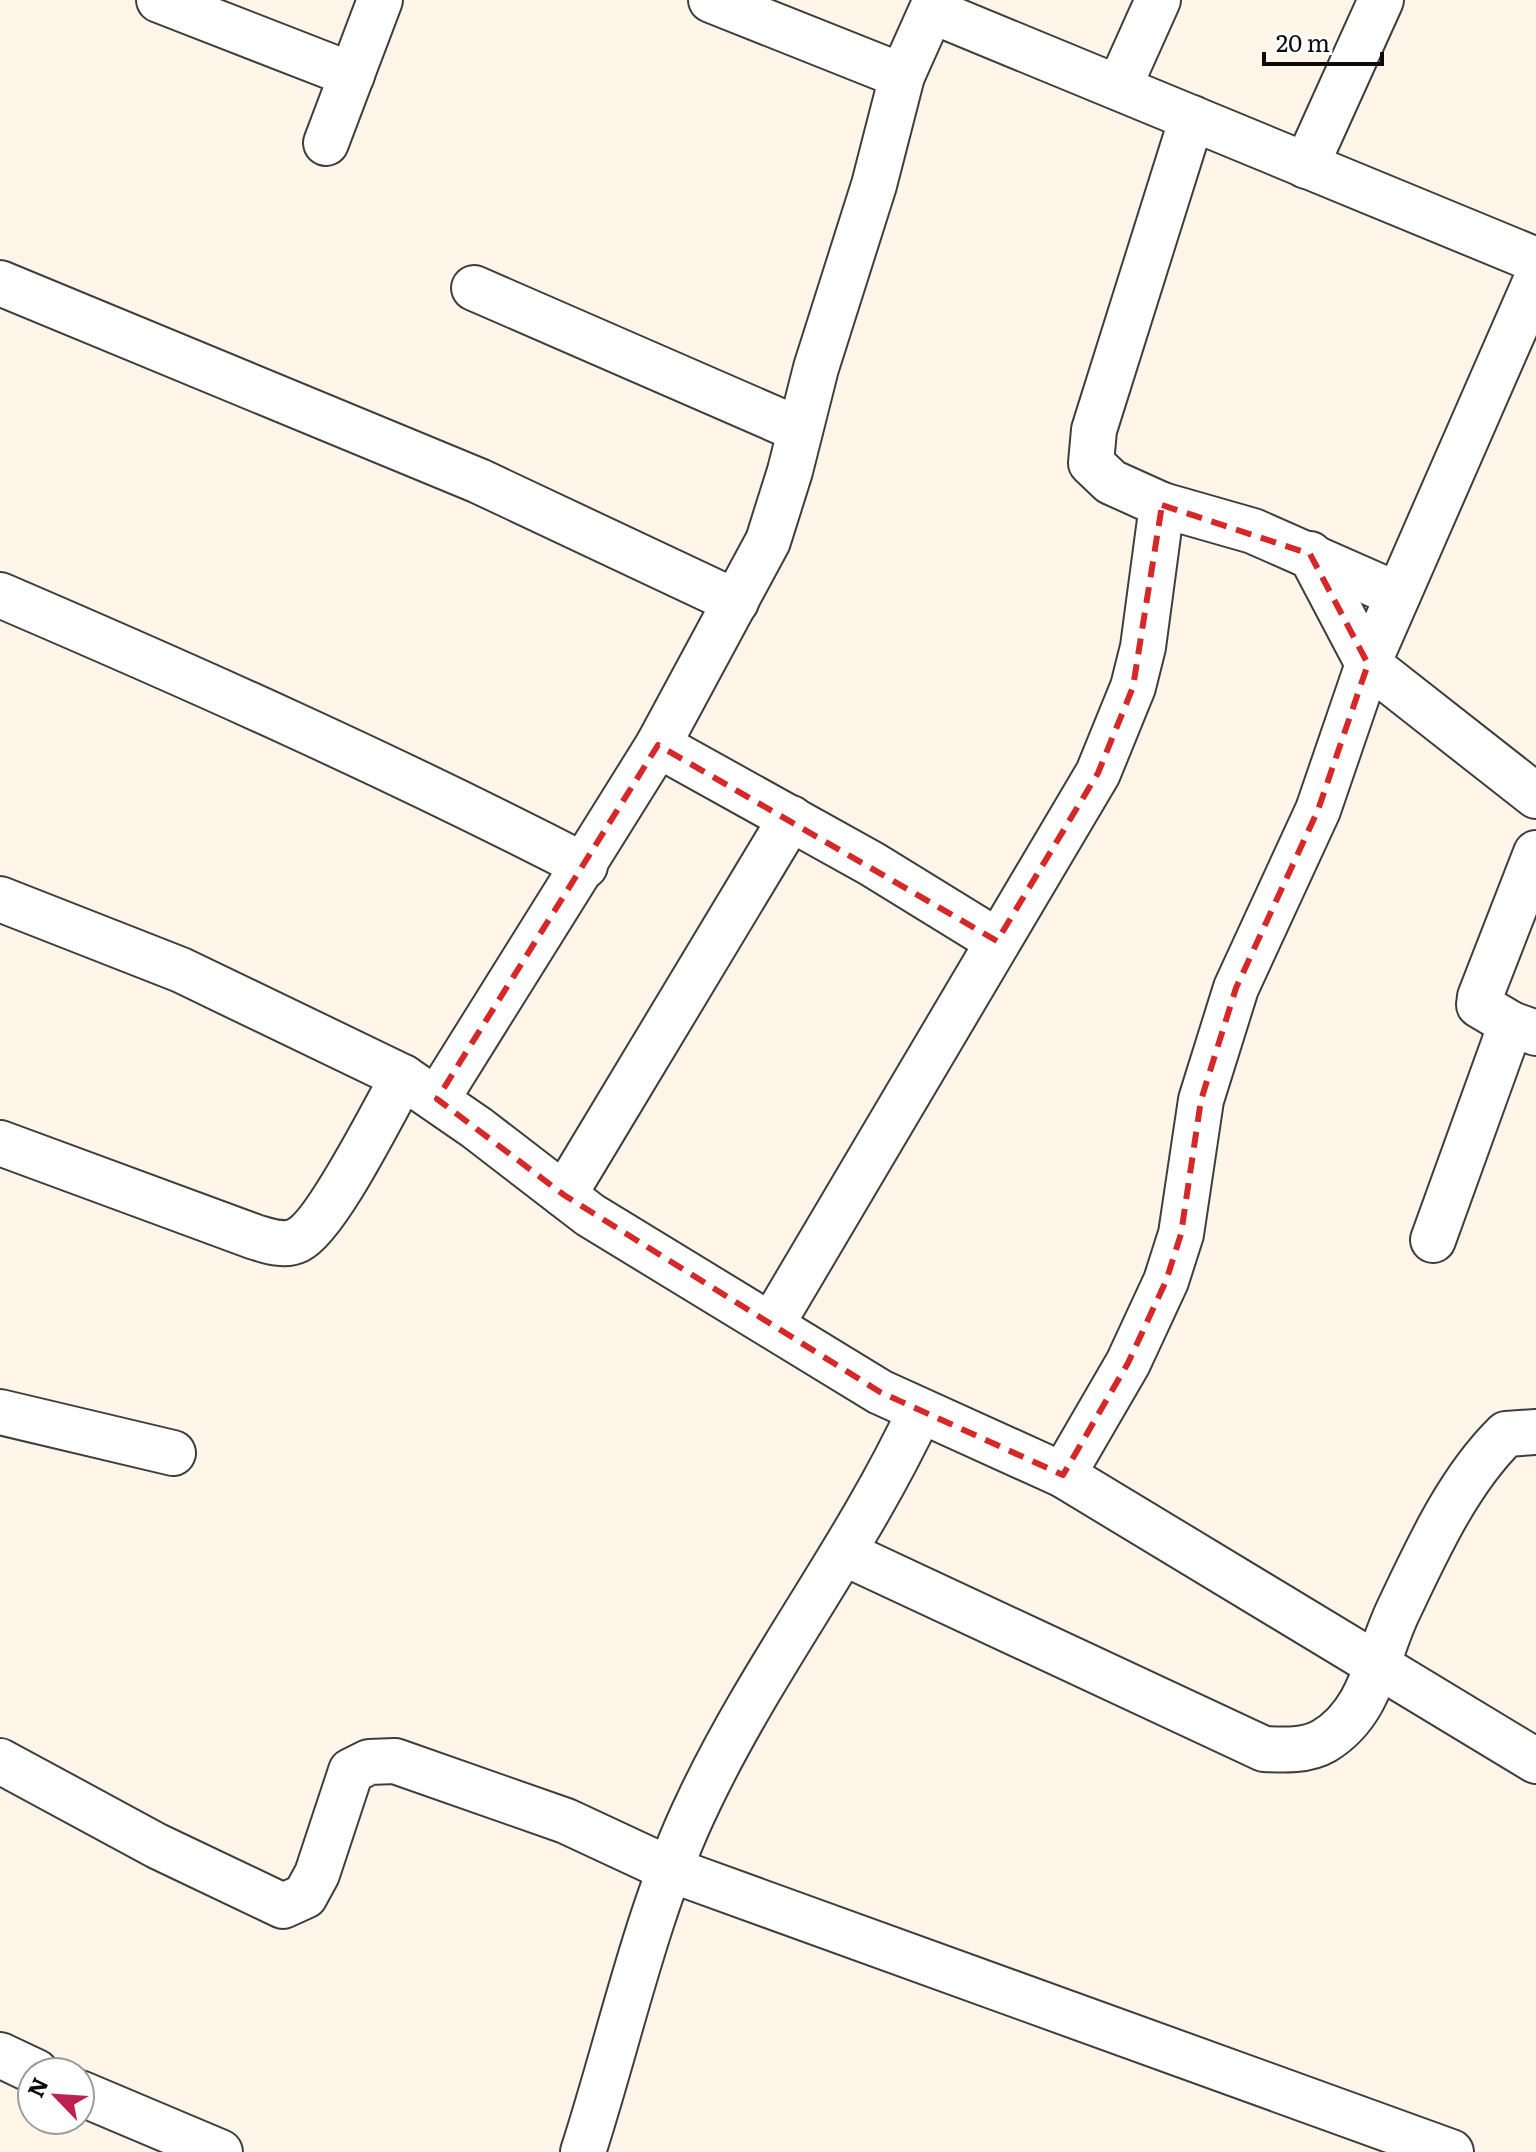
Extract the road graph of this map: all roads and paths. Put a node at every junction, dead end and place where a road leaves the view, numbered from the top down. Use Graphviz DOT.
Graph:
graph roads {
  1 [pos="159,0"];
  2 [pos="380,0"];
  3 [pos="711,0"];
  4 [pos="1158,0"];
  5 [pos="1381,0"];
  6 [pos="934,6"];
  7 [pos="352,75"];
  8 [pos="902,76"];
  9 [pos="1119,87"];
  10 [pos="1192,118"];
  11 [pos="326,143"];
  12 [pos="1306,166"];
  13 [pos="1536,260"];
  14 [pos="1536,280"];
  15 [pos="0,283"];
  16 [pos="474,288"];
  17 [pos="800,430"];
  18 [pos="1162,505"];
  19 [pos="1310,554"];
  20 [pos="0,595"];
  21 [pos="1398,595"];
  22 [pos="736,602"];
  23 [pos="1368,664"];
  24 [pos="658,745"];
  25 [pos="1536,796"];
  26 [pos="791,818"];
  27 [pos="1536,853"];
  28 [pos="585,866"];
  29 [pos="0,899"];
  30 [pos="997,941"];
  31 [pos="1523,1029"];
  32 [pos="420,1088"];
  33 [pos="0,1143"];
  34 [pos="564,1195"];
  35 [pos="1433,1240"];
  36 [pos="772,1324"];
  37 [pos="920,1411"];
  38 [pos="0,1412"];
  39 [pos="1536,1432"];
  40 [pos="173,1453"];
  41 [pos="1063,1475"];
  42 [pos="844,1553"];
  43 [pos="1374,1667"];
  44 [pos="0,1761"];
  45 [pos="1536,1761"];
  46 [pos="669,1869"];
  47 [pos="96,2100"];
  48 [pos="1346,2132"];
  49 [pos="220,2152"];
  50 [pos="583,2152"];
  51 [pos="1451,2152"];
  1 -- 7 [label="street"];
  2 -- 7 [label="street"];
  3 -- 8 [label="street"];
  4 -- 9 [label="street"];
  5 -- 12 [label="street"];
  6 -- 8 [label="street"];
  6 -- 9 [label="street"];
  7 -- 11 [label="street"];
  8 -- 17 [label="street"];
  9 -- 10 [label="street"];
  10 -- 12 [label="street"];
  10 -- 18 [label="street"];
  12 -- 13 [label="street"];
  14 -- 21 [label="street"];
  15 -- 22 [label="street"];
  16 -- 17 [label="street"];
  17 -- 22 [label="street"];
  18 -- 19 [label="street"];
  18 -- 30 [label="street"];
  19 -- 21 [label="street"];
  19 -- 23 [label="street"];
  20 -- 28 [label="street"];
  21 -- 23 [label="street"];
  22 -- 24 [label="street"];
  23 -- 25 [label="street"];
  23 -- 41 [label="street"];
  24 -- 26 [label="street"];
  24 -- 28 [label="street"];
  26 -- 30 [label="street"];
  26 -- 34 [label="street"];
  27 -- 31 [label="street"];
  28 -- 32 [label="street"];
  29 -- 32 [label="street"];
  30 -- 36 [label="street"];
  31 -- 35 [label="street"];
  32 -- 33 [label="street"];
  32 -- 34 [label="street"];
  34 -- 36 [label="street"];
  36 -- 37 [label="street"];
  37 -- 41 [label="street"];
  37 -- 42 [label="street"];
  38 -- 40 [label="street"];
  39 -- 43 [label="street"];
  41 -- 43 [label="street"];
  42 -- 43 [label="street"];
  42 -- 46 [label="street"];
  43 -- 45 [label="street"];
  44 -- 46 [label="street"];
  46 -- 48 [label="street"];
  46 -- 50 [label="street"];
  47 -- 49 [label="street"];
  48 -- 51 [label="street"];
}
